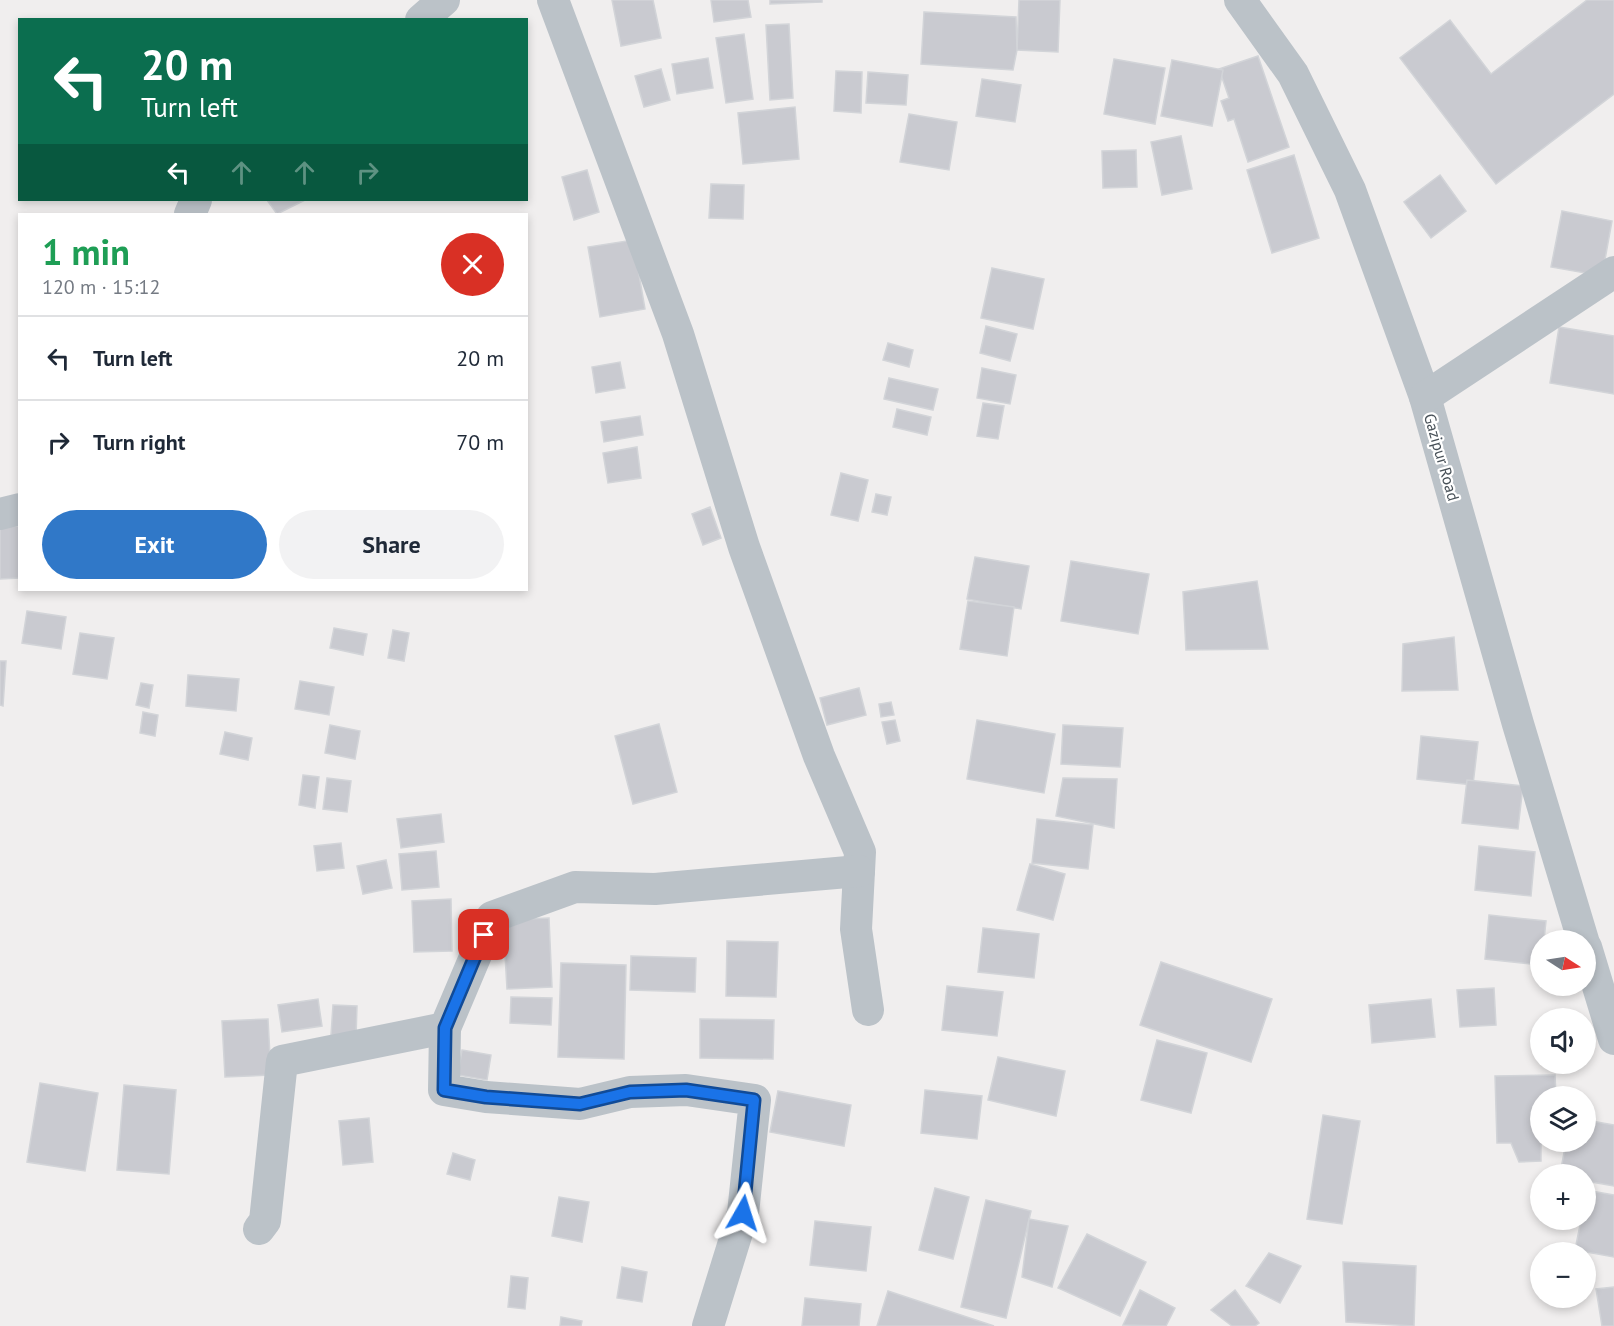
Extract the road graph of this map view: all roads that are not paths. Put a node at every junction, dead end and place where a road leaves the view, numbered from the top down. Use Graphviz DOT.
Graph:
graph roads {
  1 [pos="444,0"];
  2 [pos="553,0"];
  3 [pos="1240,0"];
  4 [pos="423,18"];
  5 [pos="1614,272"];
  6 [pos="1425,397"];
  7 [pos="18,510"];
  8 [pos="0,514"];
  9 [pos="859,871"];
  10 [pos="1580,930"];
  11 [pos="1596,980"];
  12 [pos="868,1010"];
  13 [pos="445,1028"];
  14 [pos="1613,1035"];
  15 [pos="259,1229"];
  16 [pos="708,1326"];
  1 -- 4 [label="street"];
  2 -- 9 [label="street"];
  3 -- 6 [label="street, Gazipur Road"];
  5 -- 6 [label="street"];
  6 -- 10 [label="street, Gazipur Road"];
  7 -- 8 [label="street"];
  9 -- 12 [label="street"];
  9 -- 13 [label="street"];
  11 -- 14 [label="street"];
  13 -- 15 [label="street"];
  13 -- 16 [label="street"];
}
